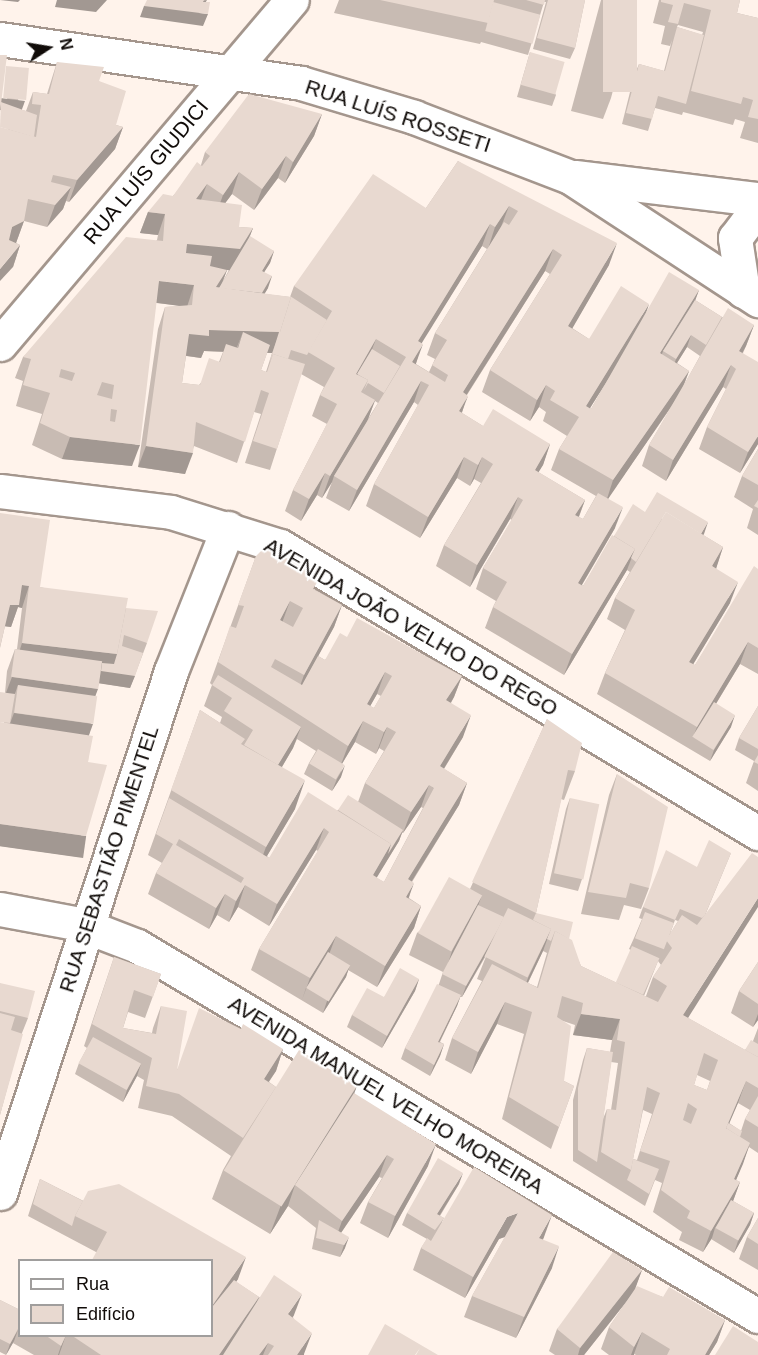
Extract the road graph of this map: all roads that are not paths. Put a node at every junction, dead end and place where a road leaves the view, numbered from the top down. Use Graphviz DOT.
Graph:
graph roads {
  1 [pos="291,0"];
  2 [pos="0,39"];
  3 [pos="232,72"];
  4 [pos="570,177"];
  5 [pos="758,199"];
  6 [pos="758,208"];
  7 [pos="750,295"];
  8 [pos="0,344"];
  9 [pos="0,491"];
  10 [pos="228,528"];
  11 [pos="758,833"];
  12 [pos="0,909"];
  13 [pos="87,927"];
  14 [pos="0,1194"];
  15 [pos="758,1316"];
  1 -- 3 [label="street, RUA LUÍS GIUDICI"];
  2 -- 3 [label="street, RUA LUÍS ROSSETI"];
  3 -- 4 [label="street, RUA LUÍS ROSSETI"];
  3 -- 8 [label="street, RUA LUÍS GIUDICI"];
  4 -- 5 [label="street"];
  4 -- 7 [label="street, RUA LUÍS ROSSETI"];
  6 -- 7 [label="street"];
  9 -- 10 [label="street, AVENIDA JOÃO VELHO DO REGO"];
  10 -- 11 [label="street, AVENIDA JOÃO VELHO DO REGO"];
  10 -- 13 [label="street, RUA SEBASTIÃO PIMENTEL"];
  12 -- 13 [label="street, AVENIDA MANUEL VELHO MOREIRA"];
  13 -- 14 [label="street, RUA SEBASTIÃO PIMENTEL"];
  13 -- 15 [label="street, AVENIDA MANUEL VELHO MOREIRA"];
}
